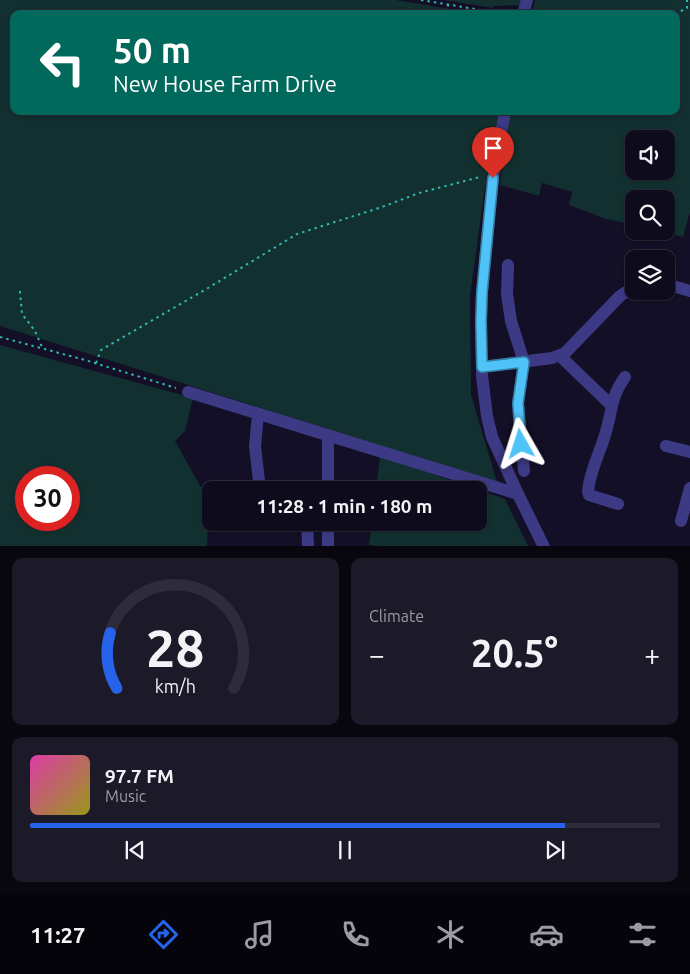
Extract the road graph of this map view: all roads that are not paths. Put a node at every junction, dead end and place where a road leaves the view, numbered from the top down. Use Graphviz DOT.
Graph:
graph roads {
  1 [pos="504,115"];
  2 [pos="508,265"];
  3 [pos="675,286"];
  4 [pos="690,290"];
  5 [pos="625,293"];
  6 [pos="560,356"];
  7 [pos="524,362"];
  8 [pos="482,367"];
  9 [pos="624,377"];
  10 [pos="188,392"];
  11 [pos="611,404"];
  12 [pos="258,414"];
  13 [pos="328,436"];
  14 [pos="666,446"];
  15 [pos="690,452"];
  16 [pos="524,471"];
  17 [pos="259,481"];
  18 [pos="328,481"];
  19 [pos="690,488"];
  20 [pos="518,494"];
  21 [pos="618,504"];
  22 [pos="680,522"];
  23 [pos="307,531"];
  24 [pos="328,531"];
  25 [pos="308,546"];
  26 [pos="328,546"];
  27 [pos="544,546"];
  1 -- 8 [label="street"];
  2 -- 7 [label="street"];
  3 -- 4 [label="street"];
  5 -- 6 [label="street"];
  6 -- 7 [label="street"];
  6 -- 11 [label="street"];
  7 -- 8 [label="street"];
  7 -- 16 [label="street"];
  8 -- 20 [label="street"];
  9 -- 11 [label="street"];
  10 -- 12 [label="street"];
  11 -- 21 [label="street"];
  12 -- 13 [label="street"];
  12 -- 17 [label="street"];
  13 -- 18 [label="street"];
  13 -- 20 [label="street"];
  14 -- 15 [label="street"];
  19 -- 22 [label="street"];
  20 -- 27 [label="street"];
  23 -- 25 [label="street"];
  24 -- 26 [label="street"];
}
